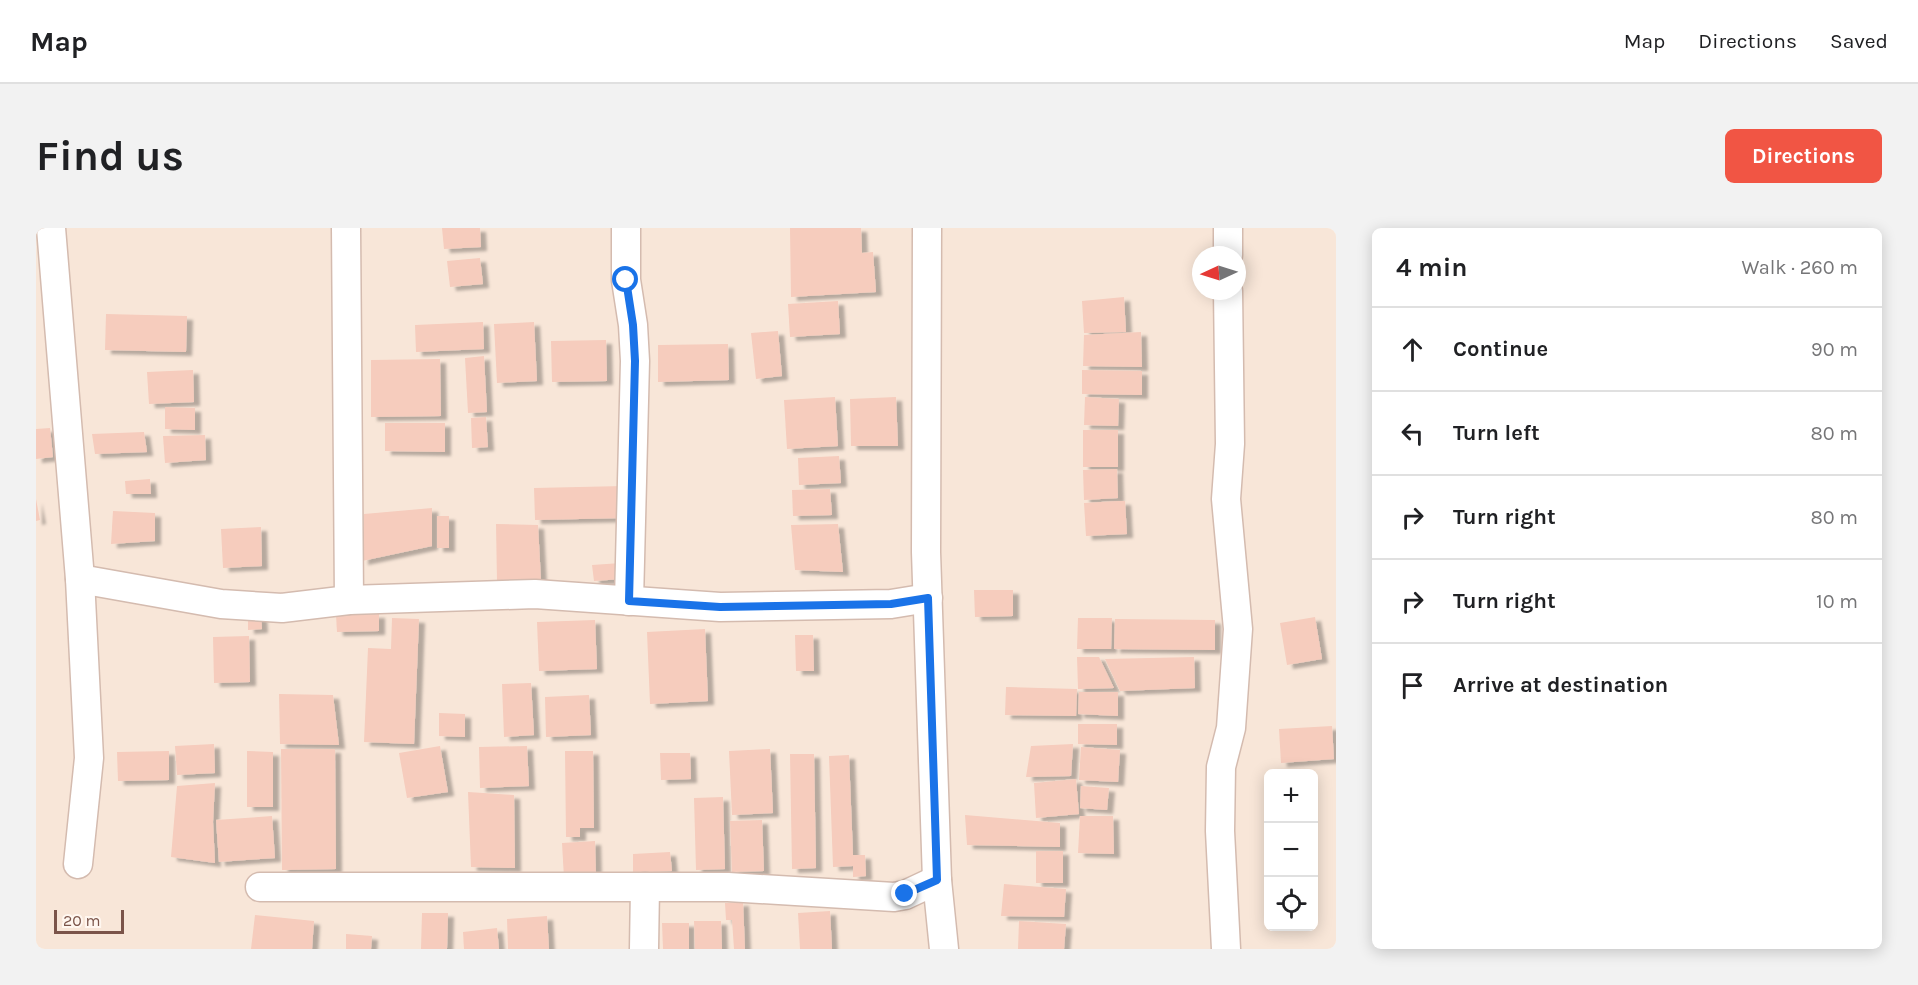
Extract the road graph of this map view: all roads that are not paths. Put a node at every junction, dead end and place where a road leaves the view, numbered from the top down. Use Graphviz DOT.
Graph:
graph roads {
  1 [pos="51,228"];
  2 [pos="346,228"];
  3 [pos="626,228"];
  4 [pos="927,228"];
  5 [pos="1228,228"];
  6 [pos="1228,246"];
  7 [pos="1228,300"];
  8 [pos="80,579"];
  9 [pos="928,598"];
  10 [pos="349,600"];
  11 [pos="629,601"];
  12 [pos="78,864"];
  13 [pos="937,880"];
  14 [pos="260,887"];
  15 [pos="645,887"];
  16 [pos="644,949"];
  17 [pos="944,949"];
  18 [pos="1226,949"];
  1 -- 8 [label="street"];
  2 -- 10 [label="street"];
  3 -- 11 [label="street"];
  4 -- 9 [label="street"];
  5 -- 6 [label="street"];
  7 -- 18 [label="street"];
  8 -- 10 [label="street"];
  8 -- 12 [label="street"];
  9 -- 11 [label="street"];
  9 -- 13 [label="street"];
  10 -- 11 [label="street"];
  13 -- 15 [label="street"];
  13 -- 17 [label="street"];
  14 -- 15 [label="street"];
  15 -- 16 [label="street"];
}
